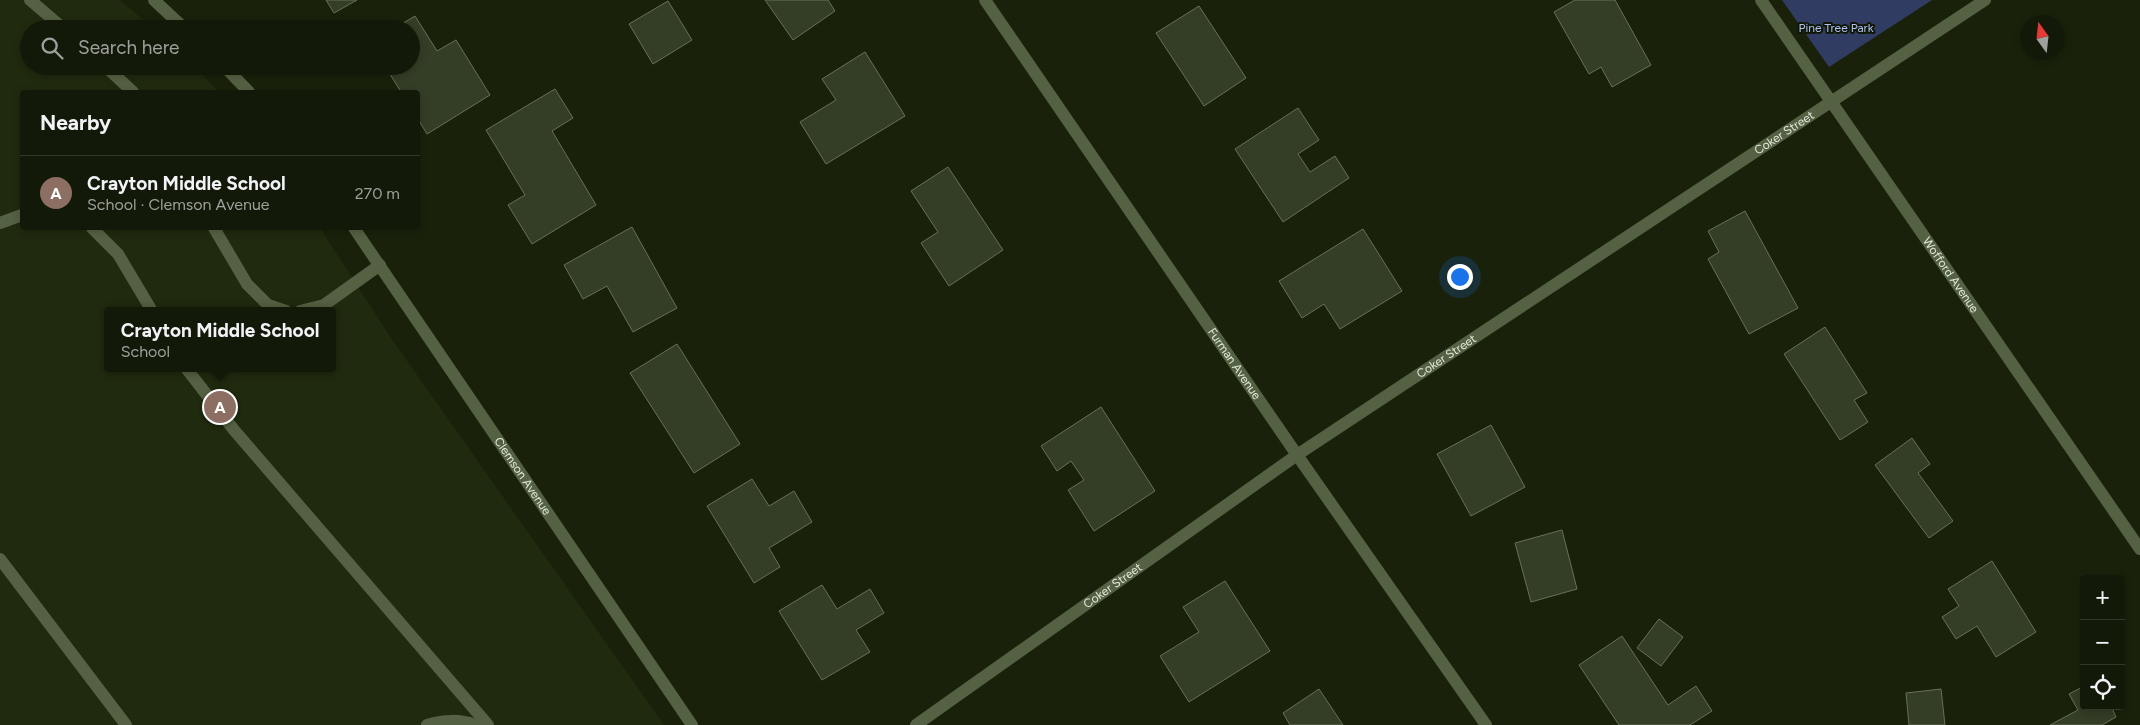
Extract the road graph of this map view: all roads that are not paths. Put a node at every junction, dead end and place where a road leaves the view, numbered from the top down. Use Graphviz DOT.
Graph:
graph roads {
  1 [pos="30,0"];
  2 [pos="154,0"];
  3 [pos="985,0"];
  4 [pos="1761,0"];
  5 [pos="1985,0"];
  6 [pos="53,20"];
  7 [pos="176,20"];
  8 [pos="115,75"];
  9 [pos="233,75"];
  10 [pos="131,90"];
  11 [pos="247,90"];
  12 [pos="1831,103"];
  13 [pos="20,216"];
  14 [pos="0,223"];
  15 [pos="94,230"];
  16 [pos="215,230"];
  17 [pos="355,230"];
  18 [pos="380,265"];
  19 [pos="150,307"];
  20 [pos="274,307"];
  21 [pos="316,307"];
  22 [pos="189,372"];
  23 [pos="1297,455"];
  24 [pos="2140,549"];
  25 [pos="0,559"];
  26 [pos="126,725"];
  27 [pos="428,725"];
  28 [pos="475,725"];
  29 [pos="488,725"];
  30 [pos="692,725"];
  31 [pos="916,725"];
  32 [pos="1486,725"];
  1 -- 6 [label="street"];
  2 -- 7 [label="street"];
  3 -- 23 [label="street, Furman Avenue"];
  4 -- 12 [label="street, Wofford Avenue"];
  5 -- 12 [label="street, Coker Street"];
  8 -- 10 [label="street"];
  9 -- 11 [label="street"];
  12 -- 23 [label="street, Coker Street"];
  12 -- 24 [label="street, Wofford Avenue"];
  13 -- 14 [label="street"];
  15 -- 19 [label="street"];
  16 -- 20 [label="street"];
  17 -- 18 [label="street, Clemson Avenue"];
  18 -- 21 [label="street"];
  18 -- 30 [label="street, Clemson Avenue"];
  22 -- 29 [label="street"];
  23 -- 31 [label="street, Coker Street"];
  23 -- 32 [label="street, Furman Avenue"];
  25 -- 26 [label="street"];
  27 -- 28 [label="street"];
}
